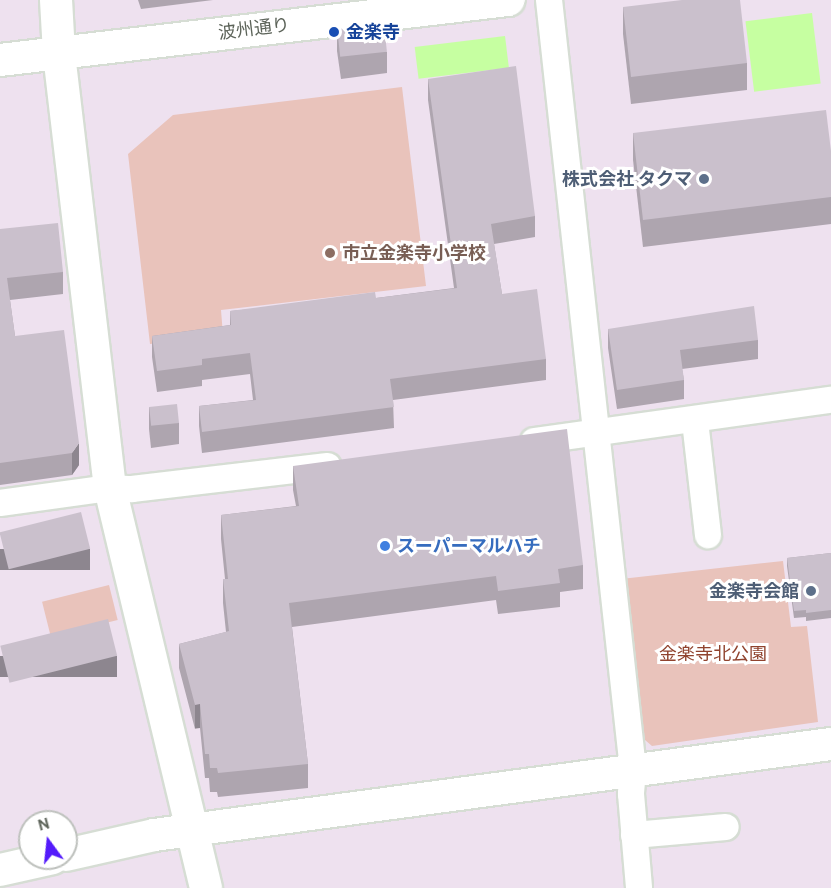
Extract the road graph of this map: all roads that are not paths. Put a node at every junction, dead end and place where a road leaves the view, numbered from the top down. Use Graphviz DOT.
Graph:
graph roads {
  1 [pos="56,0"];
  2 [pos="508,0"];
  3 [pos="549,0"];
  4 [pos="59,54"];
  5 [pos="0,60"];
  6 [pos="831,400"];
  7 [pos="695,421"];
  8 [pos="597,434"];
  9 [pos="513,444"];
  10 [pos="346,463"];
  11 [pos="110,488"];
  12 [pos="0,503"];
  13 [pos="708,535"];
  14 [pos="831,744"];
  15 [pos="633,770"];
  16 [pos="726,827"];
  17 [pos="194,830"];
  18 [pos="634,835"];
  19 [pos="78,852"];
  20 [pos="18,866"];
  21 [pos="0,870"];
  22 [pos="206,888"];
  23 [pos="639,888"];
  1 -- 4 [label="street"];
  2 -- 4 [label="street, 波州通り"];
  3 -- 8 [label="street"];
  4 -- 5 [label="street, 波州通り"];
  4 -- 11 [label="street"];
  6 -- 7 [label="street"];
  7 -- 8 [label="street"];
  7 -- 13 [label="street"];
  8 -- 9 [label="street"];
  8 -- 15 [label="street"];
  10 -- 11 [label="street"];
  11 -- 12 [label="street"];
  11 -- 17 [label="street"];
  14 -- 15 [label="street"];
  15 -- 17 [label="street"];
  15 -- 18 [label="street"];
  16 -- 18 [label="street"];
  17 -- 19 [label="street"];
  17 -- 22 [label="street"];
  18 -- 23 [label="street"];
  20 -- 21 [label="street"];
}
